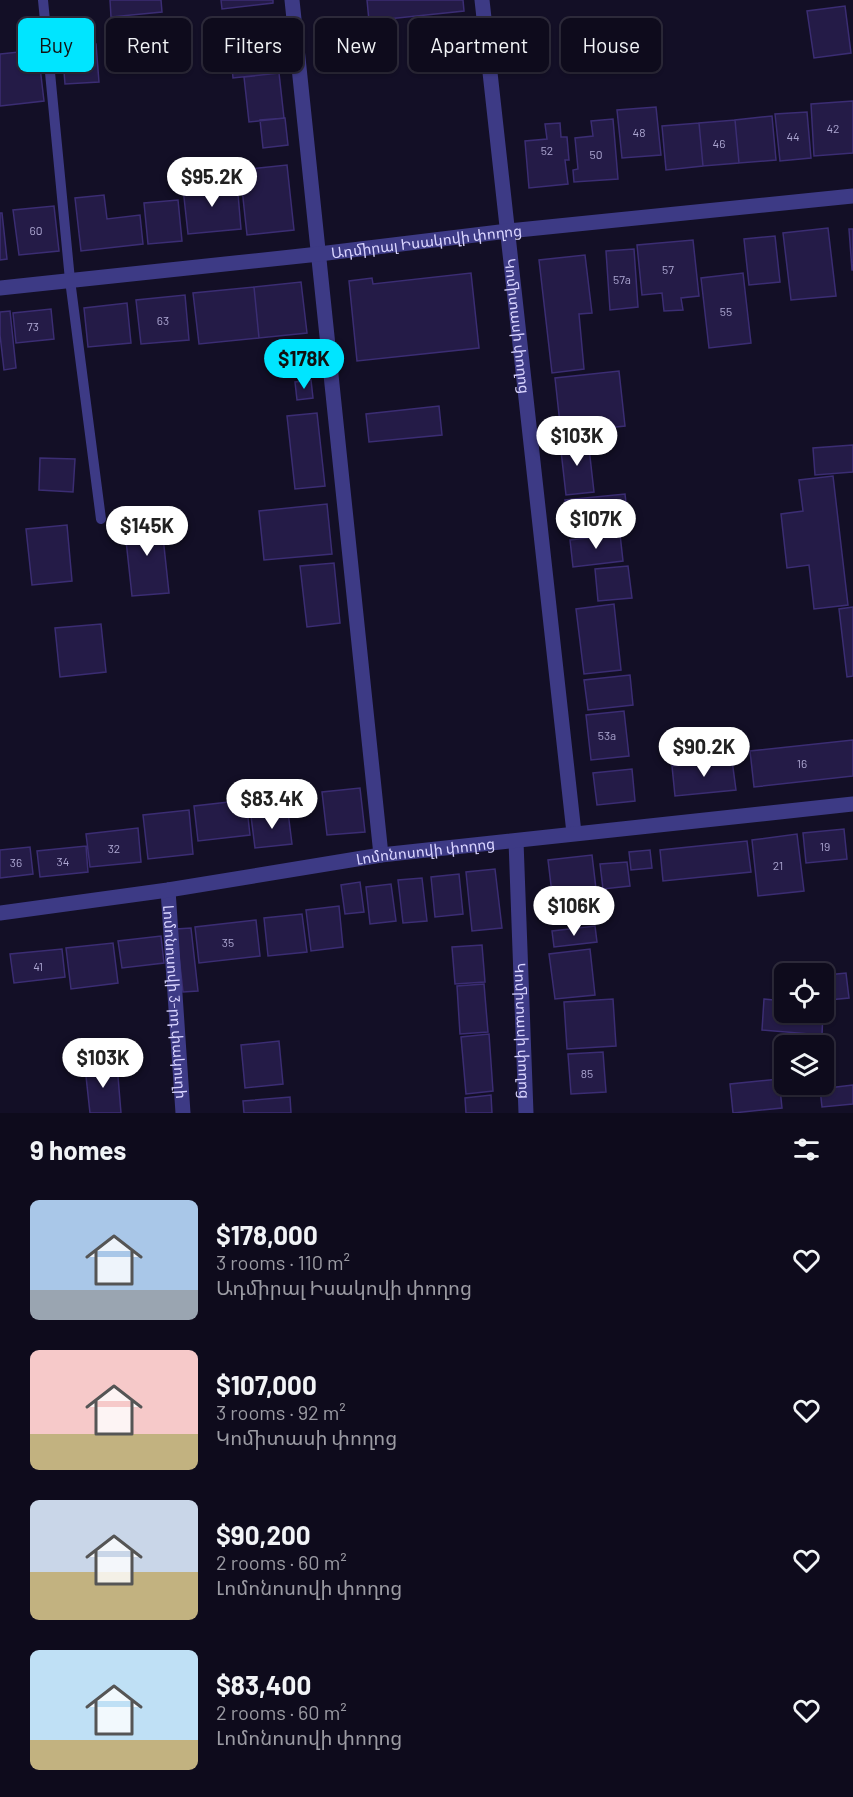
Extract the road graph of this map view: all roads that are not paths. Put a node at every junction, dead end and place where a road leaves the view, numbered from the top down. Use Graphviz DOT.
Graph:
graph roads {
  1 [pos="43,0"];
  2 [pos="292,0"];
  3 [pos="482,0"];
  4 [pos="853,196"];
  5 [pos="508,231"];
  6 [pos="319,254"];
  7 [pos="70,280"];
  8 [pos="0,288"];
  9 [pos="101,519"];
  10 [pos="853,804"];
  11 [pos="574,833"];
  12 [pos="516,841"];
  13 [pos="381,855"];
  14 [pos="168,890"];
  15 [pos="0,913"];
  16 [pos="183,1113"];
  17 [pos="526,1113"];
  1 -- 7 [label="lane"];
  2 -- 6 [label="street"];
  3 -- 5 [label="street, Կոմիտասի փողոց"];
  4 -- 5 [label="street, Ադմիրալ Իսակովի փողոց"];
  5 -- 6 [label="street, Ադմիրալ Իսակովի փողոց"];
  5 -- 11 [label="street, Կոմիտասի փողոց"];
  6 -- 7 [label="street, Ադմիրալ Իսակովի փողոց"];
  6 -- 13 [label="street"];
  7 -- 8 [label="street, Ադմիրալ Իսակովի փողոց"];
  7 -- 9 [label="lane"];
  10 -- 11 [label="street, Լոմոնոսովի փողոց"];
  11 -- 12 [label="street, Լոմոնոսովի փողոց"];
  12 -- 13 [label="street, Լոմոնոսովի փողոց"];
  12 -- 17 [label="street, Կոմիտասի փողոց"];
  13 -- 14 [label="street, Լոմոնոսովի փողոց"];
  14 -- 15 [label="street, Լոմոնոսովի փողոց"];
  14 -- 16 [label="street, Լոմոնոսովի 3-րդ փակուղի"];
}
